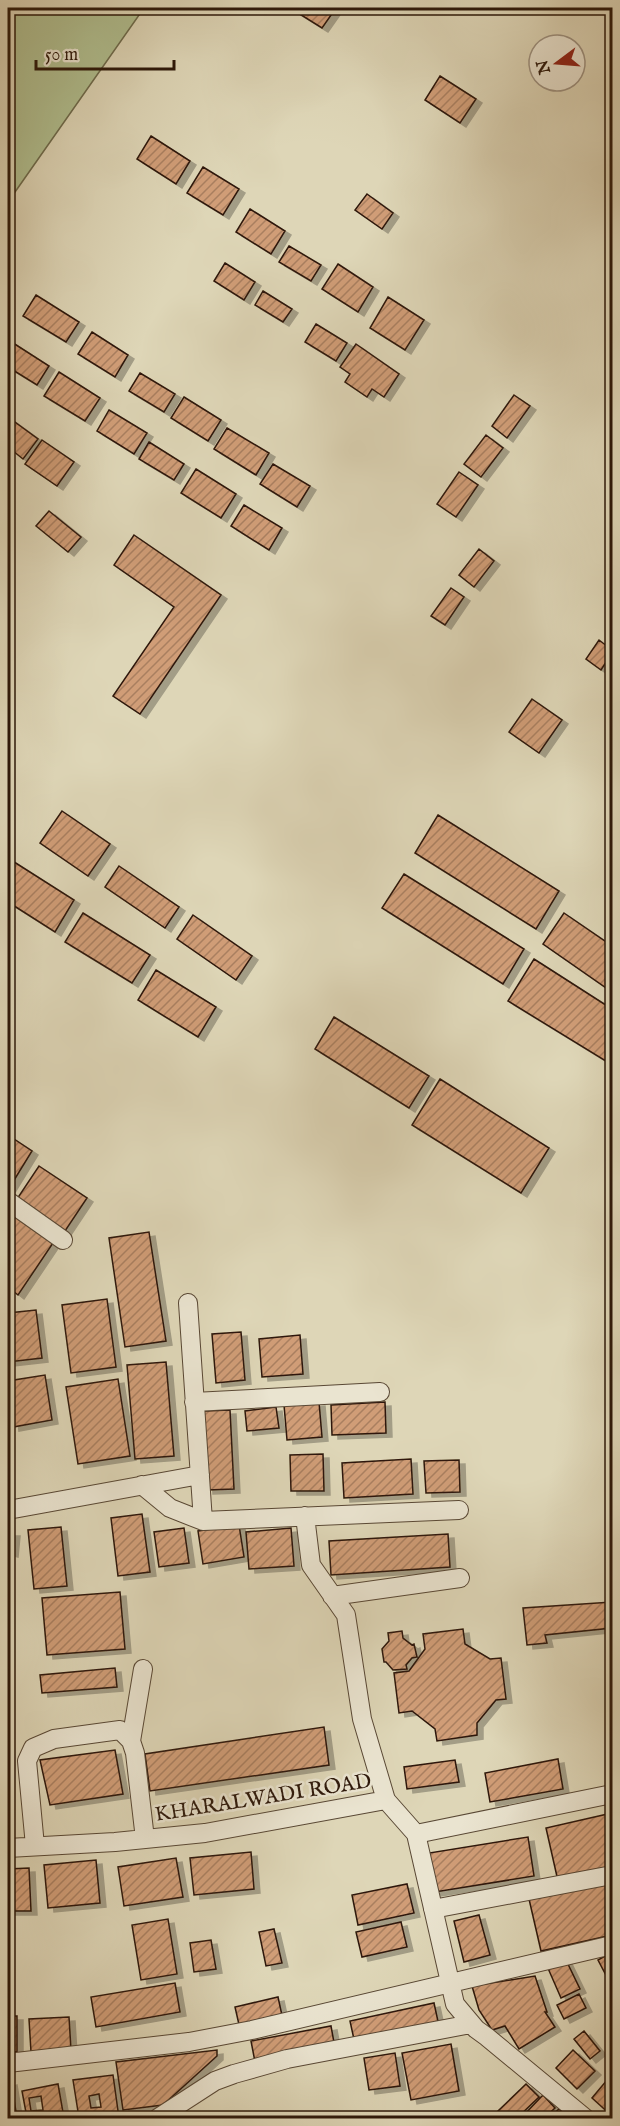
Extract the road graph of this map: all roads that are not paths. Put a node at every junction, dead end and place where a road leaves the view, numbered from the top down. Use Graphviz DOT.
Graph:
graph roads {
  1 [pos="8,1201"];
  2 [pos="63,1240"];
  3 [pos="188,1303"];
  4 [pos="380,1392"];
  5 [pos="194,1402"];
  6 [pos="200,1475"];
  7 [pos="142,1485"];
  8 [pos="8,1510"];
  9 [pos="459,1510"];
  10 [pos="305,1516"];
  11 [pos="203,1521"];
  12 [pos="460,1578"];
  13 [pos="332,1596"];
  14 [pos="143,1669"];
  15 [pos="131,1742"];
  16 [pos="612,1794"];
  17 [pos="386,1800"];
  18 [pos="416,1834"];
  19 [pos="145,1839"];
  20 [pos="35,1846"];
  21 [pos="8,1848"];
  22 [pos="612,1875"];
  23 [pos="433,1909"];
  24 [pos="612,1945"];
  25 [pos="450,1983"];
  26 [pos="471,2024"];
  27 [pos="8,2063"];
  28 [pos="158,2118"];
  29 [pos="585,2118"];
  1 -- 2 [label="street"];
  3 -- 5 [label="street"];
  4 -- 5 [label="street"];
  5 -- 6 [label="street"];
  6 -- 7 [label="street"];
  6 -- 11 [label="street"];
  7 -- 8 [label="street"];
  7 -- 11 [label="street"];
  9 -- 10 [label="street"];
  10 -- 11 [label="street"];
  10 -- 13 [label="street"];
  12 -- 13 [label="street"];
  13 -- 17 [label="street"];
  14 -- 15 [label="street"];
  15 -- 19 [label="street"];
  15 -- 20 [label="street"];
  16 -- 18 [label="street"];
  17 -- 18 [label="street, KHARALWADI ROAD"];
  17 -- 19 [label="street, KHARALWADI ROAD"];
  18 -- 23 [label="street, KHARALWADI ROAD"];
  19 -- 20 [label="street, KHARALWADI ROAD"];
  20 -- 21 [label="street, KHARALWADI ROAD"];
  22 -- 23 [label="street"];
  23 -- 25 [label="street, KHARALWADI ROAD"];
  24 -- 25 [label="street"];
  25 -- 26 [label="street, KHARALWADI ROAD"];
  25 -- 27 [label="street"];
  26 -- 28 [label="street"];
  26 -- 29 [label="street, KHARALWADI ROAD"];
}
